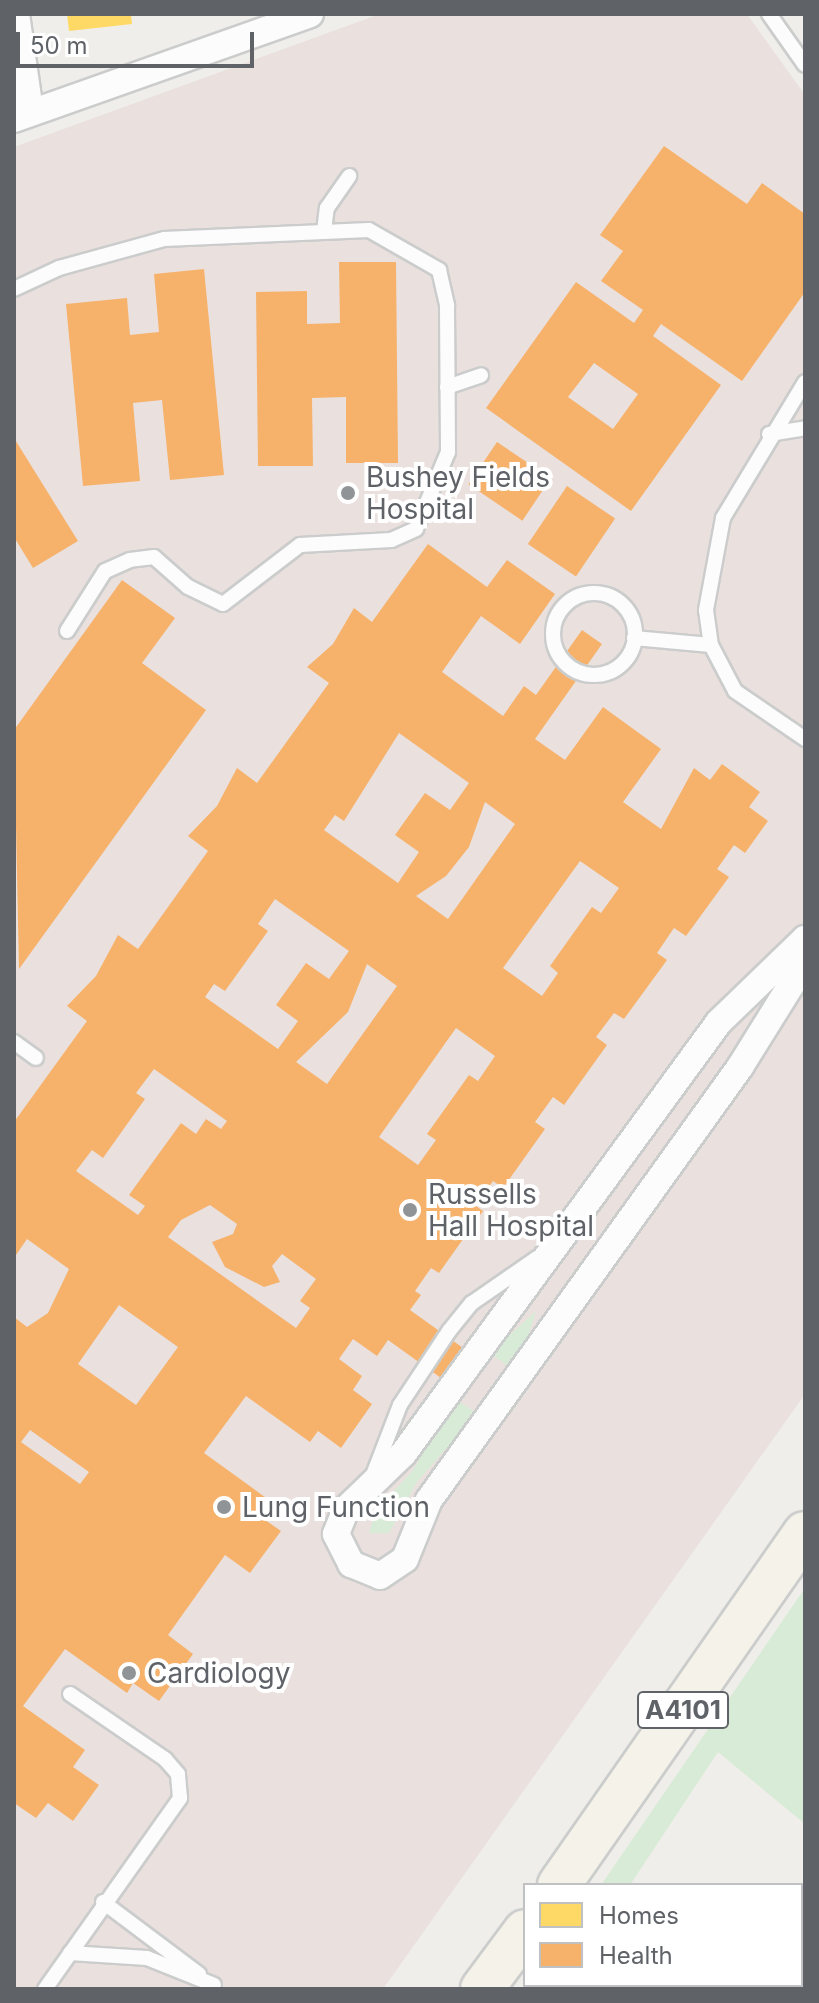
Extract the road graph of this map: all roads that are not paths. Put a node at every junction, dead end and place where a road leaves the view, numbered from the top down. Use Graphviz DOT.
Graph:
graph roads {
  1 [pos="16,14"];
  2 [pos="310,14"];
  3 [pos="769,14"];
  4 [pos="805,65"];
  5 [pos="22,115"];
  6 [pos="349,176"];
  7 [pos="324,231"];
  8 [pos="14,289"];
  9 [pos="481,375"];
  10 [pos="804,384"];
  11 [pos="447,387"];
  12 [pos="805,428"];
  13 [pos="769,434"];
  14 [pos="67,631"];
  15 [pos="634,638"];
  16 [pos="711,645"];
  17 [pos="805,739"];
  18 [pos="805,939"];
  19 [pos="14,1042"];
  20 [pos="36,1058"];
  21 [pos="560,1241"];
  22 [pos="369,1487"];
  23 [pos="805,1533"];
  24 [pos="70,1694"];
  25 [pos="560,1883"];
  26 [pos="103,1902"];
  27 [pos="523,1934"];
  28 [pos="70,1953"];
  29 [pos="216,1987"];
  30 [pos="45,1989"];
  31 [pos="482,1989"];
  1 -- 5 [label="street"];
  2 -- 5 [label="street"];
  3 -- 4 [label="lane"];
  6 -- 7 [label="lane"];
  7 -- 8 [label="lane"];
  7 -- 11 [label="lane"];
  9 -- 11 [label="lane"];
  10 -- 13 [label="lane"];
  11 -- 14 [label="lane"];
  12 -- 13 [label="lane"];
  13 -- 16 [label="lane"];
  15 -- 15 [label="lane"];
  15 -- 16 [label="lane"];
  16 -- 17 [label="lane"];
  18 -- 21 [label="street"];
  18 -- 22 [label="street"];
  19 -- 20 [label="lane"];
  21 -- 22 [label="street"];
  21 -- 22 [label="lane"];
  23 -- 25 [label="main road, A4101"];
  24 -- 26 [label="lane"];
  26 -- 28 [label="lane"];
  26 -- 29 [label="lane"];
  27 -- 31 [label="main road"];
  28 -- 29 [label="lane"];
  28 -- 30 [label="lane"];
}
